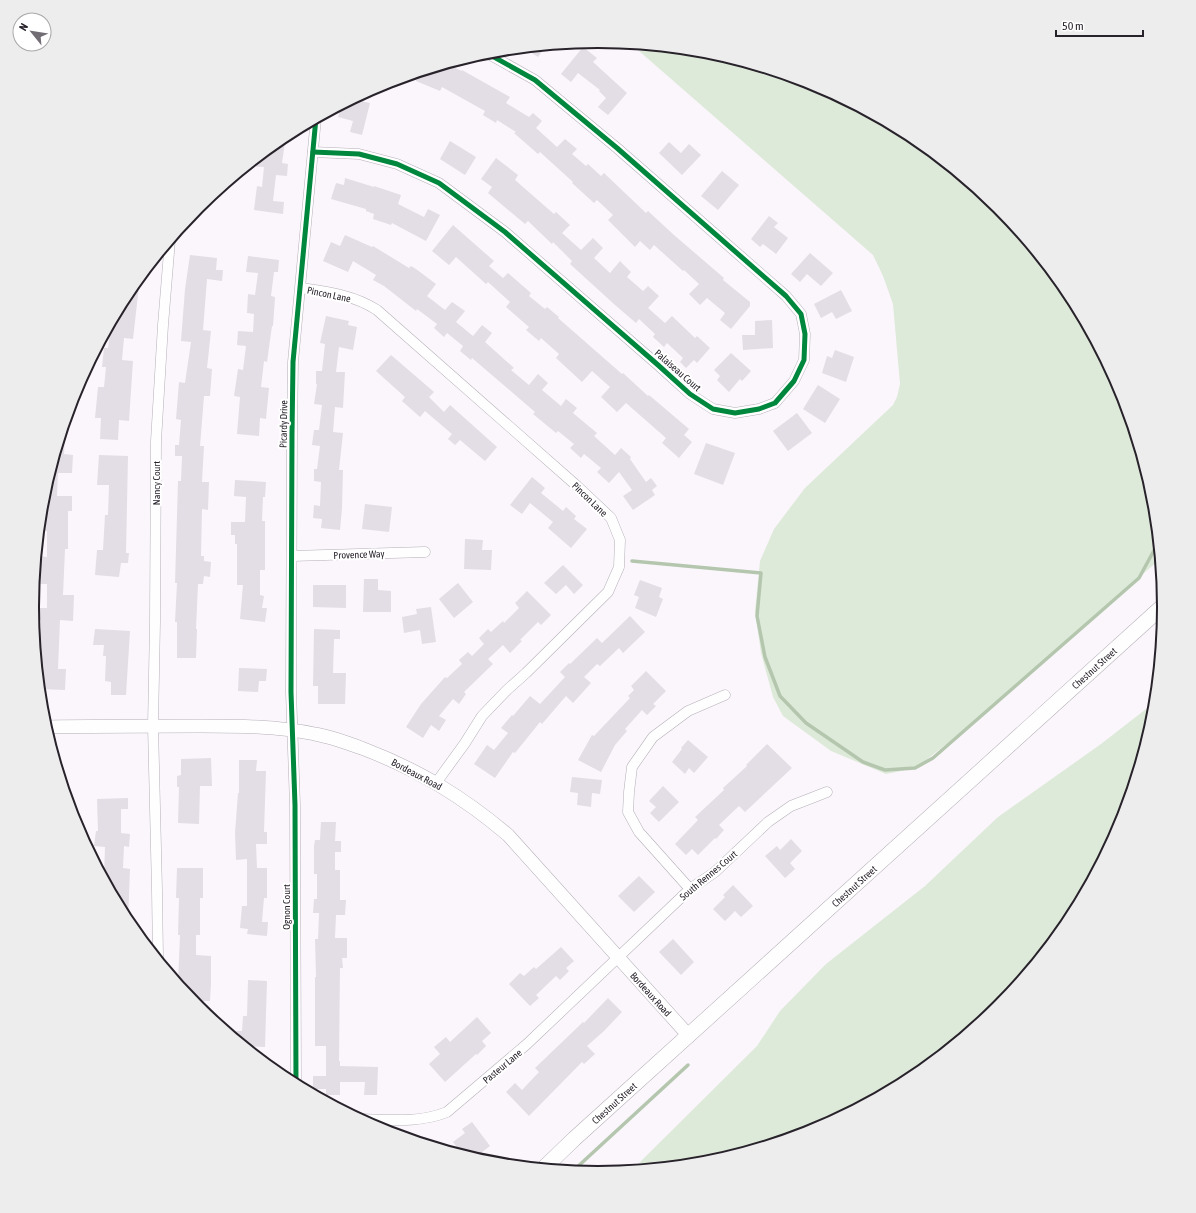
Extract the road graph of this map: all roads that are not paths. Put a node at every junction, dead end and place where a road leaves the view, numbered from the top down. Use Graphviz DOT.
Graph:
graph roads {
  1 [pos="494,57"];
  2 [pos="315,124"];
  3 [pos="313,152"];
  4 [pos="169,249"];
  5 [pos="301,288"];
  6 [pos="426,552"];
  7 [pos="292,556"];
  8 [pos="1157,611"];
  9 [pos="725,695"];
  10 [pos="153,726"];
  11 [pos="53,727"];
  12 [pos="292,730"];
  13 [pos="436,783"];
  14 [pos="827,792"];
  15 [pos="690,889"];
  16 [pos="158,951"];
  17 [pos="618,959"];
  18 [pos="689,1036"];
  19 [pos="296,1077"];
  20 [pos="376,1119"];
  21 [pos="549,1163"];
  1 -- 3 [label="street, Palaiseau Court"];
  2 -- 3 [label="street, Picardy Drive"];
  3 -- 5 [label="street, Picardy Drive"];
  4 -- 10 [label="street, Nancy Court"];
  5 -- 7 [label="street, Picardy Drive"];
  5 -- 13 [label="street, Pincon Lane"];
  6 -- 7 [label="street, Provence Way"];
  7 -- 12 [label="street, Picardy Drive"];
  8 -- 18 [label="main road, Chestnut Street"];
  9 -- 15 [label="street"];
  10 -- 11 [label="street, Bordeaux Road"];
  10 -- 12 [label="street, Bordeaux Road"];
  10 -- 16 [label="street"];
  12 -- 13 [label="street, Bordeaux Road"];
  12 -- 19 [label="street, Ognon Court"];
  13 -- 17 [label="street, Bordeaux Road"];
  14 -- 15 [label="street, South Rennes Court"];
  15 -- 17 [label="street, South Rennes Court"];
  17 -- 18 [label="street, Bordeaux Road"];
  17 -- 20 [label="street, Pasteur Lane"];
  18 -- 21 [label="main road, Chestnut Street"];
}
